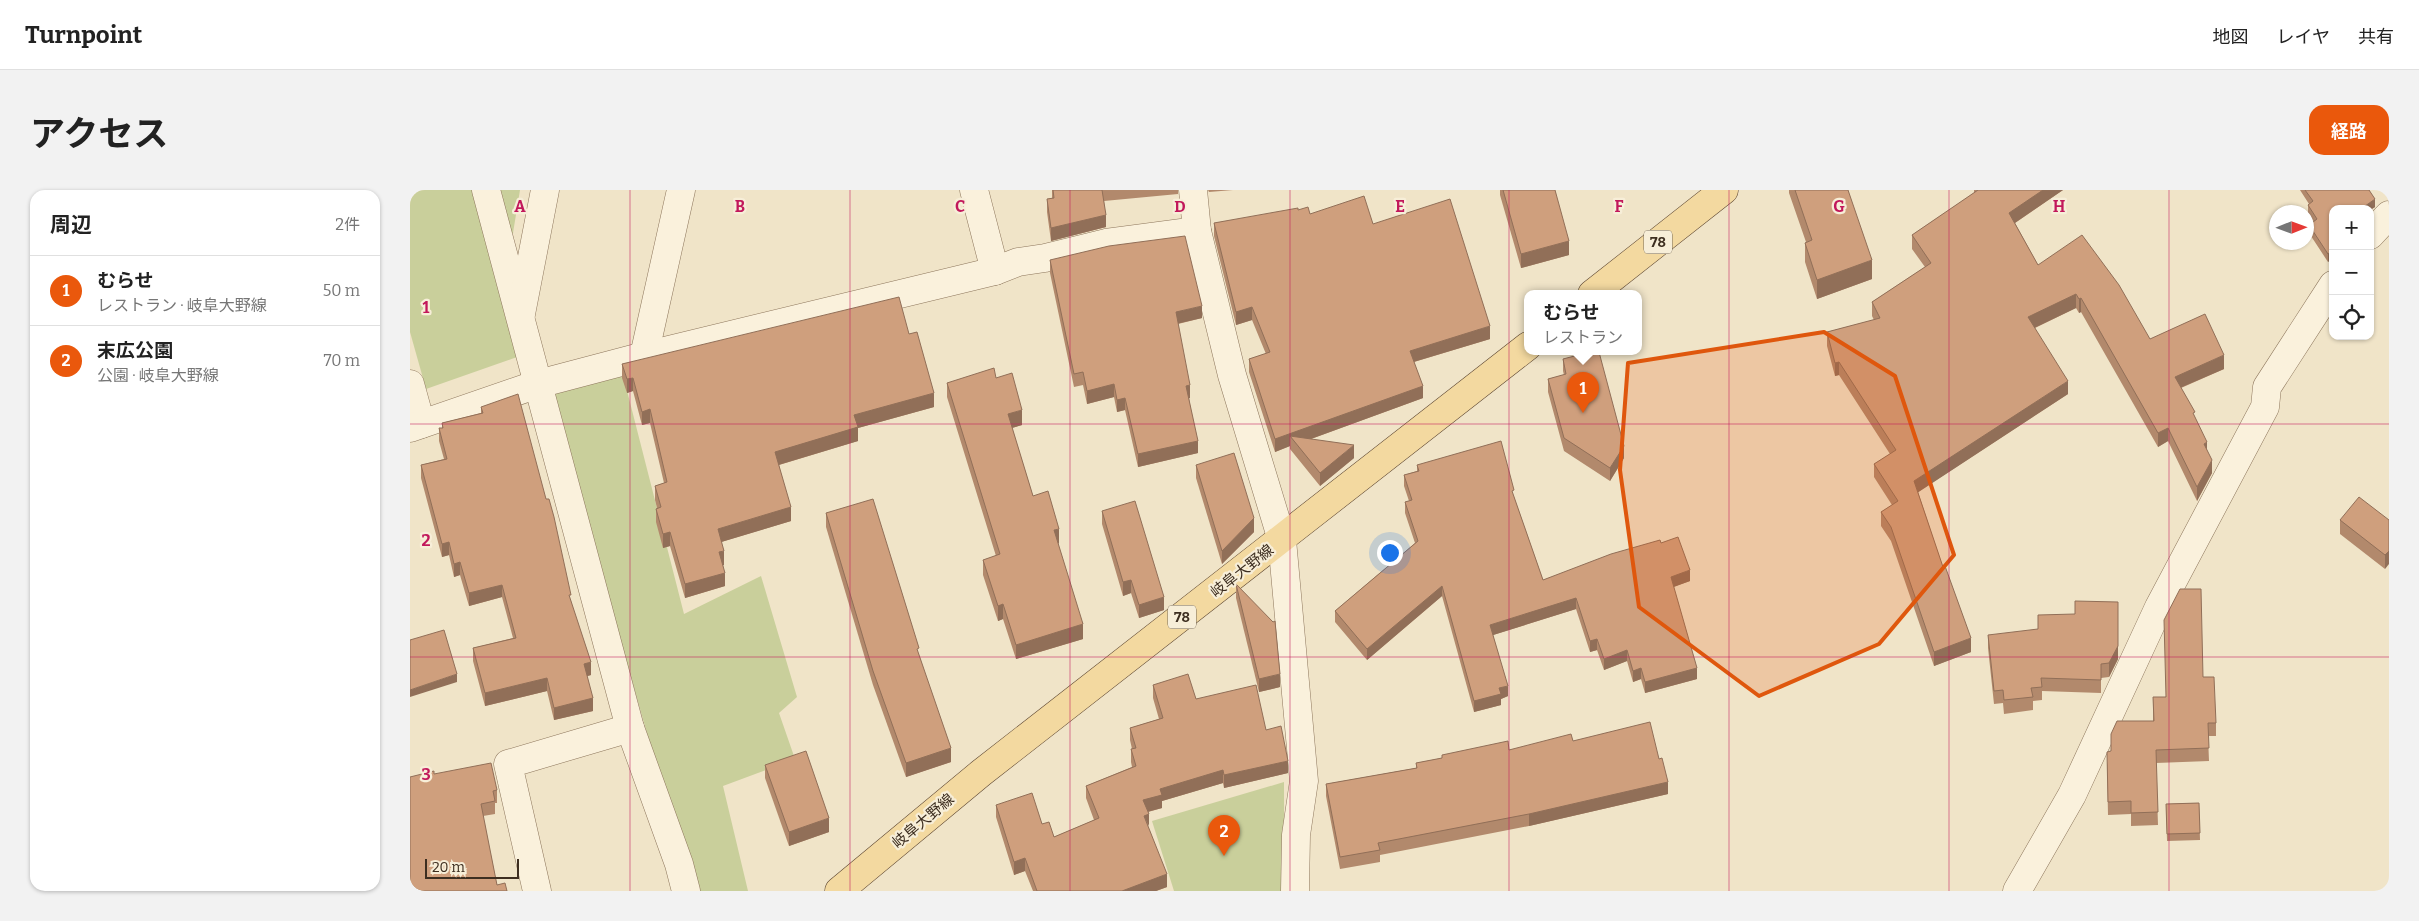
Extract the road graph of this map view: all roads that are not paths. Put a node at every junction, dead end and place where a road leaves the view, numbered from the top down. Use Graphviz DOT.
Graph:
graph roads {
  1 [pos="486,190"];
  2 [pos="545,190"];
  3 [pos="681,190"];
  4 [pos="974,190"];
  5 [pos="1192,190"];
  6 [pos="1724,190"];
  7 [pos="2389,215"];
  8 [pos="1197,231"];
  9 [pos="2374,231"];
  10 [pos="995,271"];
  11 [pos="1597,290"];
  12 [pos="2329,291"];
  13 [pos="521,318"];
  14 [pos="1524,349"];
  15 [pos="644,356"];
  16 [pos="410,384"];
  17 [pos="538,384"];
  18 [pos="416,426"];
  19 [pos="1282,540"];
  20 [pos="630,728"];
  21 [pos="537,891"];
  22 [pos="686,891"];
  23 [pos="839,891"];
  24 [pos="1295,891"];
  25 [pos="2017,891"];
  1 -- 13 [label="street"];
  2 -- 13 [label="street"];
  3 -- 15 [label="street"];
  4 -- 10 [label="street"];
  5 -- 8 [label="street"];
  6 -- 11 [label="main road, 78"];
  7 -- 9 [label="street"];
  8 -- 10 [label="street"];
  8 -- 19 [label="street"];
  10 -- 15 [label="street"];
  12 -- 25 [label="street"];
  13 -- 17 [label="street"];
  14 -- 19 [label="main road, 岐阜大野線 / 78"];
  15 -- 17 [label="street"];
  16 -- 18 [label="street"];
  17 -- 18 [label="street"];
  17 -- 20 [label="street"];
  19 -- 23 [label="main road, 岐阜大野線 / 78"];
  19 -- 24 [label="street"];
  20 -- 21 [label="street"];
  20 -- 22 [label="street"];
}
